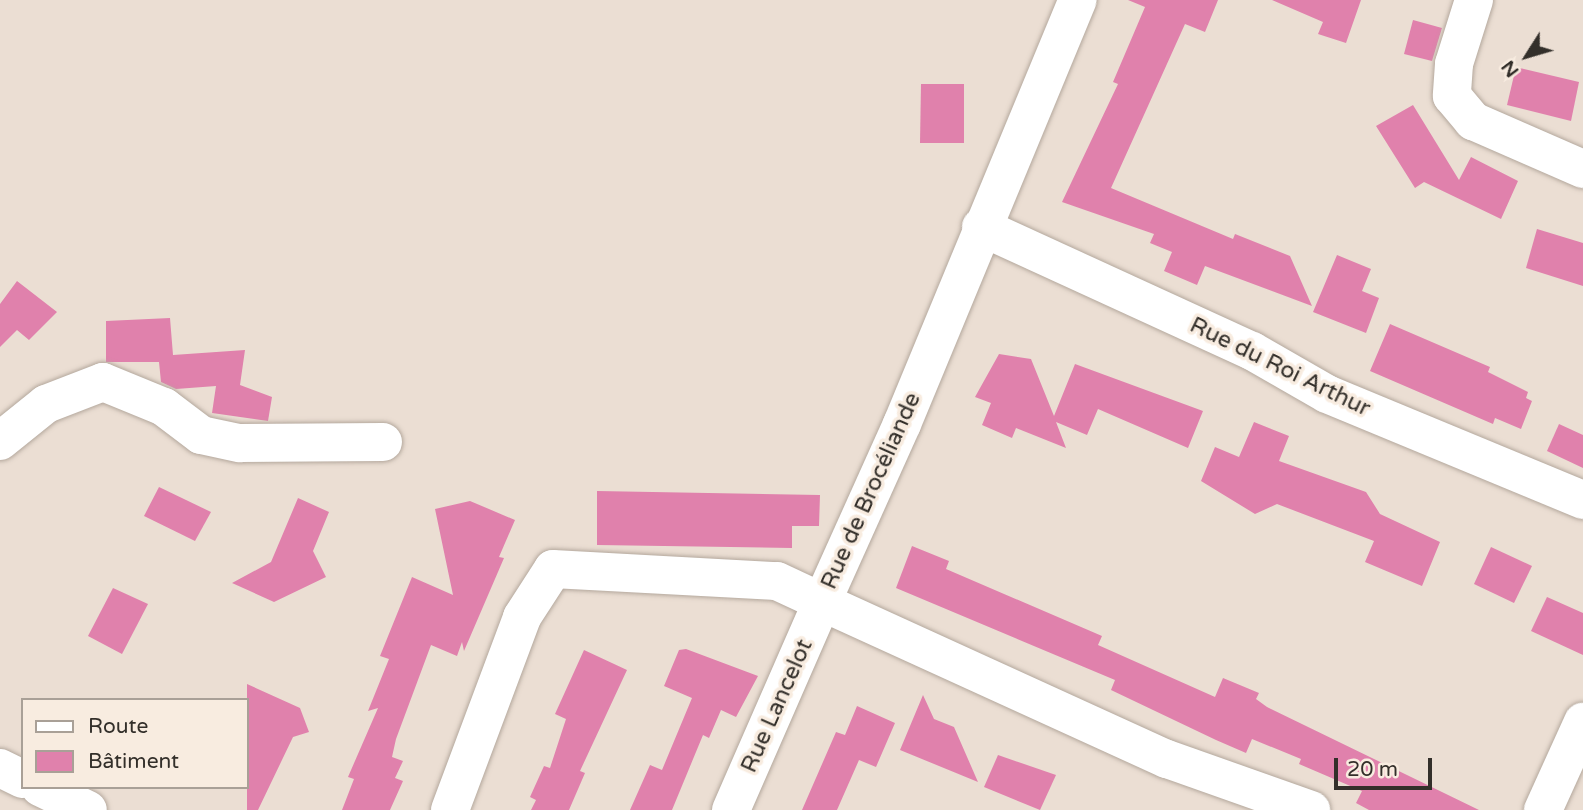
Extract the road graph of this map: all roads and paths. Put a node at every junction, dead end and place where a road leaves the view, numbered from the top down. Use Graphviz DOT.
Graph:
graph roads {
  1 [pos="1078,0"];
  2 [pos="1474,0"];
  3 [pos="1583,169"];
  4 [pos="981,227"];
  5 [pos="0,442"];
  6 [pos="383,442"];
  7 [pos="1583,500"];
  8 [pos="822,602"];
  9 [pos="1583,722"];
  10 [pos="0,768"];
  11 [pos="21,778"];
  12 [pos="44,789"];
  13 [pos="88,810"];
  14 [pos="450,810"];
  15 [pos="732,810"];
  16 [pos="1311,810"];
  17 [pos="1543,810"];
  1 -- 4 [label="street, Rue de Brocéliande"];
  2 -- 3 [label="street"];
  4 -- 7 [label="street, Rue du Roi Arthur"];
  4 -- 8 [label="street, Rue de Brocéliande"];
  5 -- 6 [label="street"];
  8 -- 14 [label="street, Rue de Brocéliande"];
  8 -- 15 [label="street, Rue Lancelot"];
  8 -- 16 [label="street"];
  9 -- 17 [label="street"];
  10 -- 11 [label="street"];
  12 -- 13 [label="street"];
}
